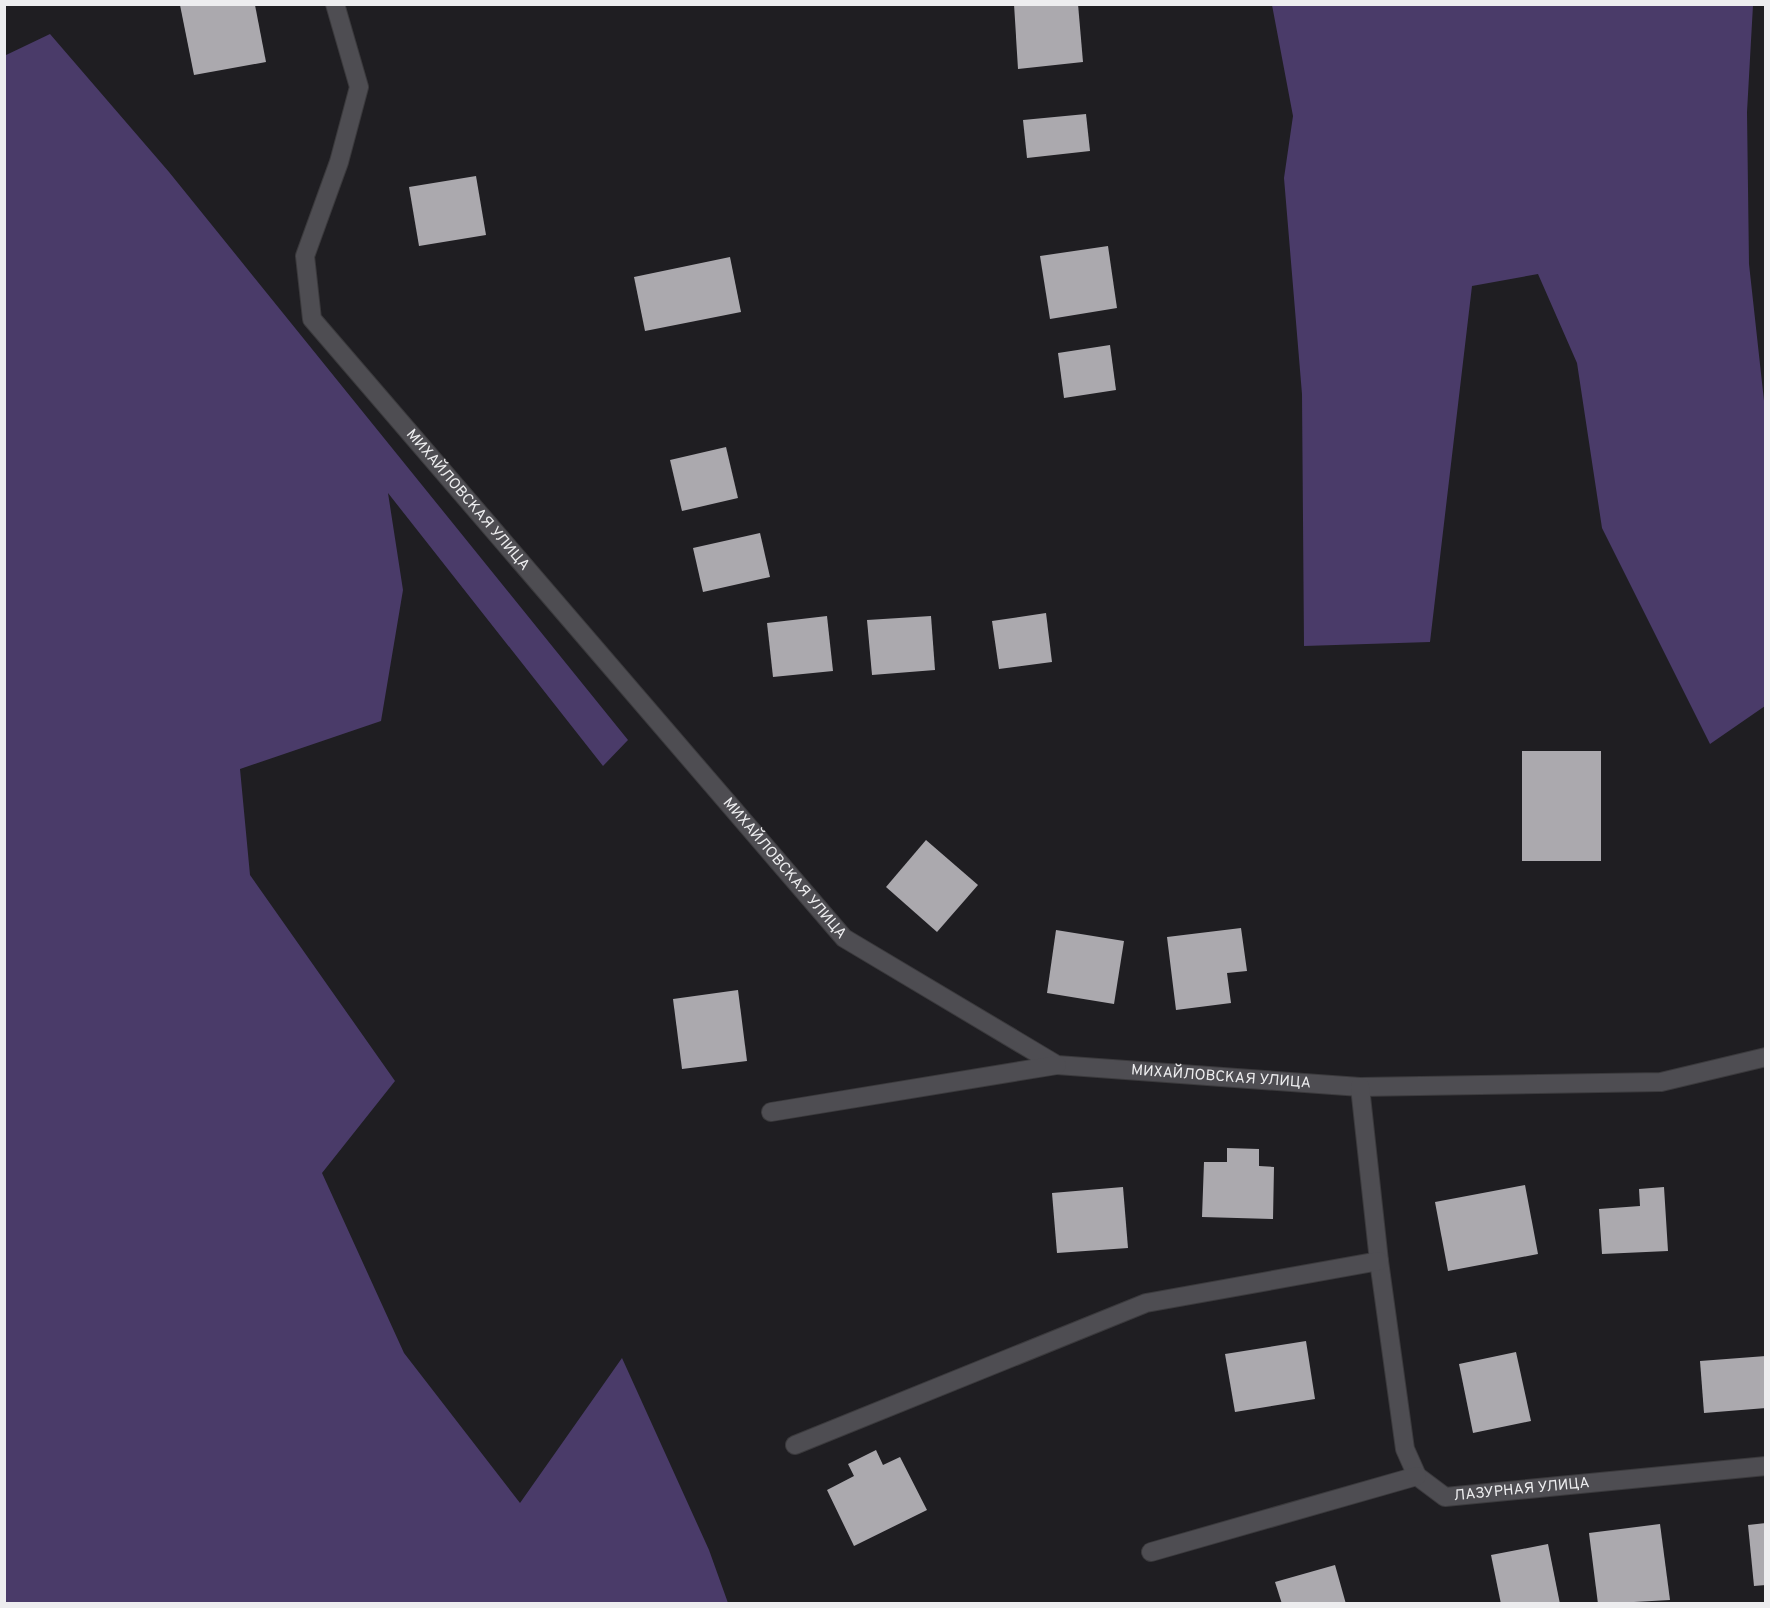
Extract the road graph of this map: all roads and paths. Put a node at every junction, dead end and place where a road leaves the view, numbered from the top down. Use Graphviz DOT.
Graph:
graph roads {
  1 [pos="335,4"];
  2 [pos="1766,1057"];
  3 [pos="1057,1065"];
  4 [pos="1360,1087"];
  5 [pos="771,1112"];
  6 [pos="1379,1261"];
  7 [pos="795,1445"];
  8 [pos="1766,1466"];
  9 [pos="1417,1476"];
  10 [pos="1150,1552"];
  1 -- 3 [label="street, МИХАЙЛОВСКАЯ УЛИЦА"];
  2 -- 4 [label="street, МИХАЙЛОВСКАЯ УЛИЦА"];
  3 -- 4 [label="street, МИХАЙЛОВСКАЯ УЛИЦА"];
  3 -- 5 [label="street"];
  4 -- 6 [label="street"];
  6 -- 7 [label="street"];
  6 -- 9 [label="street"];
  8 -- 9 [label="street, ЛАЗУРНАЯ УЛИЦА"];
  9 -- 10 [label="street"];
}
